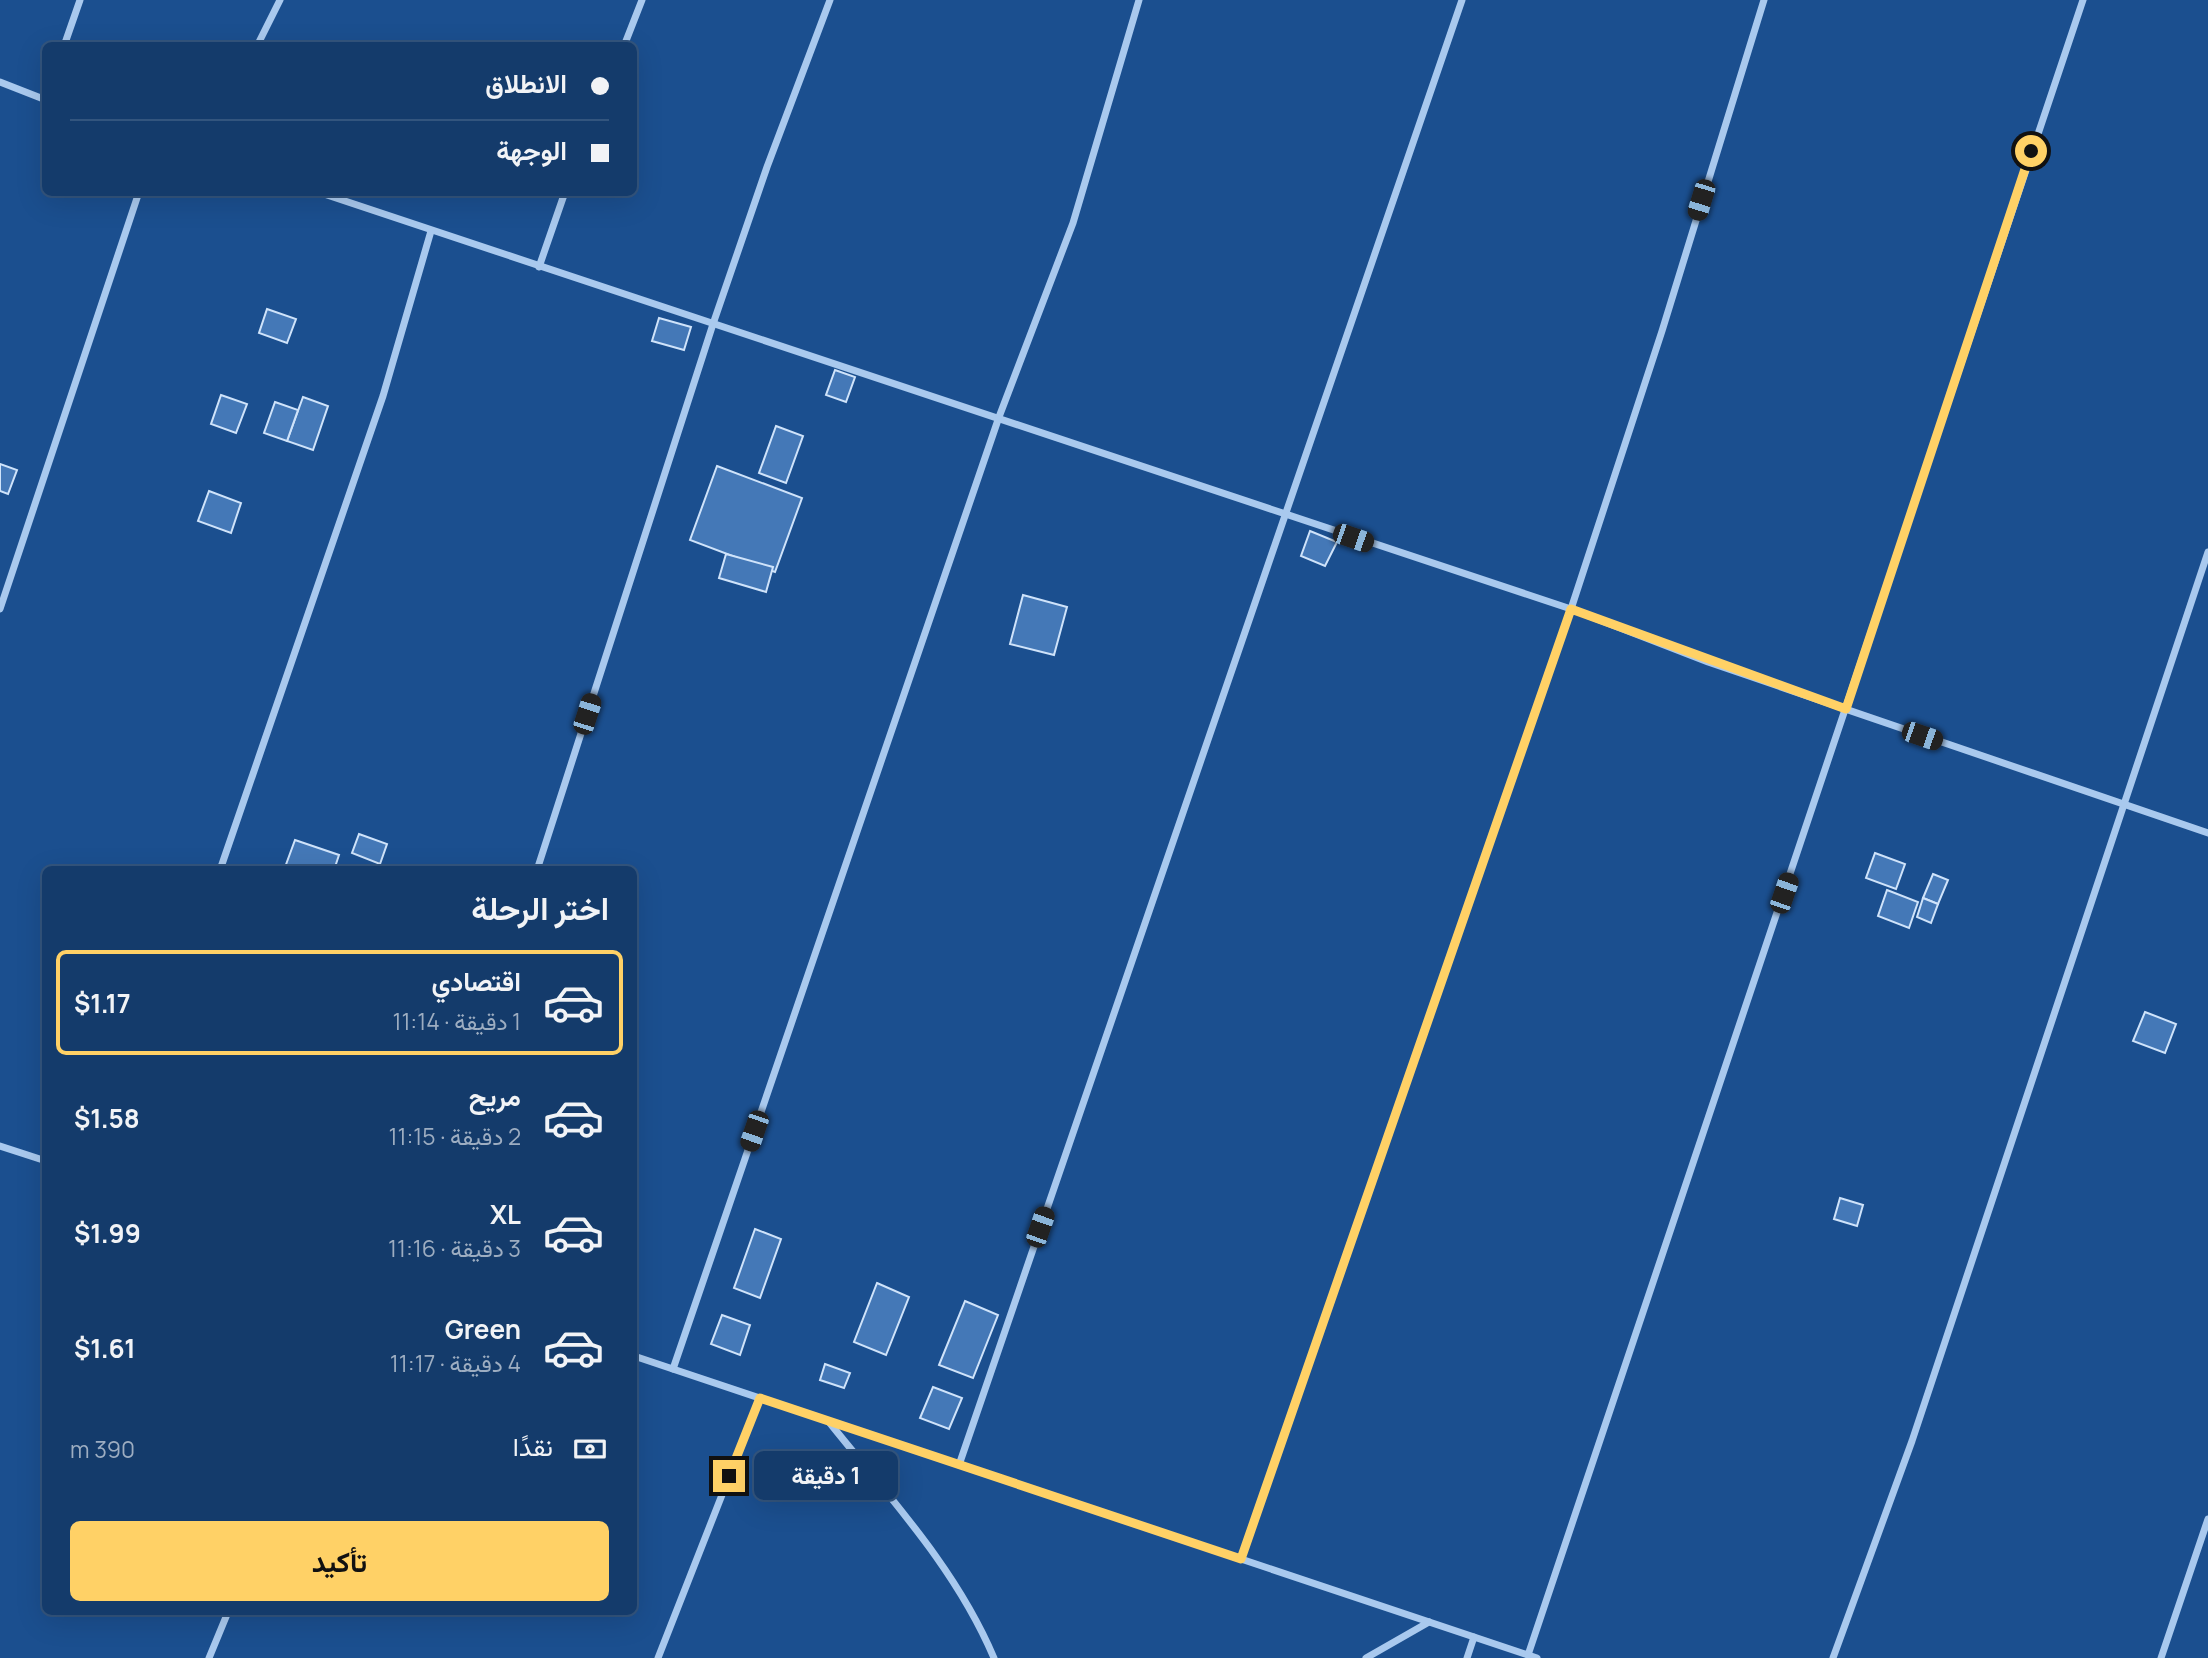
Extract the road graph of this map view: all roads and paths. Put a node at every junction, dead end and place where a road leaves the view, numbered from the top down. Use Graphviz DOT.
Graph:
graph roads {
  1 [pos="80,0"];
  2 [pos="280,0"];
  3 [pos="642,0"];
  4 [pos="830,0"];
  5 [pos="1139,0"];
  6 [pos="1462,0"];
  7 [pos="1764,0"];
  8 [pos="2083,0"];
  9 [pos="66,42"];
  10 [pos="259,42"];
  11 [pos="626,42"];
  12 [pos="0,82"];
  13 [pos="42,98"];
  14 [pos="138,196"];
  15 [pos="330,196"];
  16 [pos="564,196"];
  17 [pos="431,231"];
  18 [pos="539,267"];
  19 [pos="713,324"];
  20 [pos="999,417"];
  21 [pos="1283,515"];
  22 [pos="2208,552"];
  23 [pos="0,609"];
  24 [pos="1571,609"];
  25 [pos="1846,709"];
  26 [pos="2125,806"];
  27 [pos="2208,833"];
  28 [pos="221,866"];
  29 [pos="538,866"];
  30 [pos="0,1146"];
  31 [pos="42,1160"];
  32 [pos="637,1357"];
  33 [pos="673,1369"];
  34 [pos="760,1398"];
  35 [pos="829,1421"];
  36 [pos="959,1465"];
  37 [pos="2208,1519"];
  38 [pos="1241,1559"];
  39 [pos="227,1615"];
  40 [pos="1429,1622"];
  41 [pos="1474,1637"];
  42 [pos="1528,1655"];
  43 [pos="209,1658"];
  44 [pos="659,1658"];
  45 [pos="994,1658"];
  46 [pos="1366,1658"];
  47 [pos="1467,1658"];
  48 [pos="1537,1658"];
  49 [pos="1833,1658"];
  50 [pos="2161,1658"];
  1 -- 9 [label="street"];
  2 -- 10 [label="street"];
  3 -- 11 [label="street"];
  4 -- 19 [label="street"];
  5 -- 20 [label="street"];
  6 -- 21 [label="street"];
  7 -- 24 [label="street"];
  8 -- 25 [label="street"];
  12 -- 13 [label="street"];
  14 -- 23 [label="street"];
  15 -- 17 [label="street"];
  16 -- 18 [label="street"];
  17 -- 18 [label="street"];
  17 -- 28 [label="street"];
  18 -- 19 [label="street"];
  19 -- 20 [label="street"];
  19 -- 29 [label="street"];
  20 -- 21 [label="street"];
  20 -- 33 [label="street"];
  21 -- 24 [label="street"];
  21 -- 36 [label="street"];
  22 -- 26 [label="street"];
  24 -- 25 [label="street"];
  24 -- 38 [label="street"];
  25 -- 26 [label="street"];
  25 -- 42 [label="street"];
  26 -- 27 [label="street"];
  26 -- 49 [label="street"];
  30 -- 31 [label="street"];
  32 -- 33 [label="street"];
  33 -- 34 [label="street"];
  34 -- 35 [label="street"];
  34 -- 44 [label="street"];
  35 -- 36 [label="street"];
  35 -- 45 [label="street"];
  36 -- 38 [label="street"];
  37 -- 50 [label="street"];
  38 -- 40 [label="street"];
  39 -- 43 [label="street"];
  40 -- 41 [label="street"];
  40 -- 46 [label="street"];
  41 -- 42 [label="street"];
  41 -- 47 [label="street"];
  42 -- 48 [label="street"];
}
